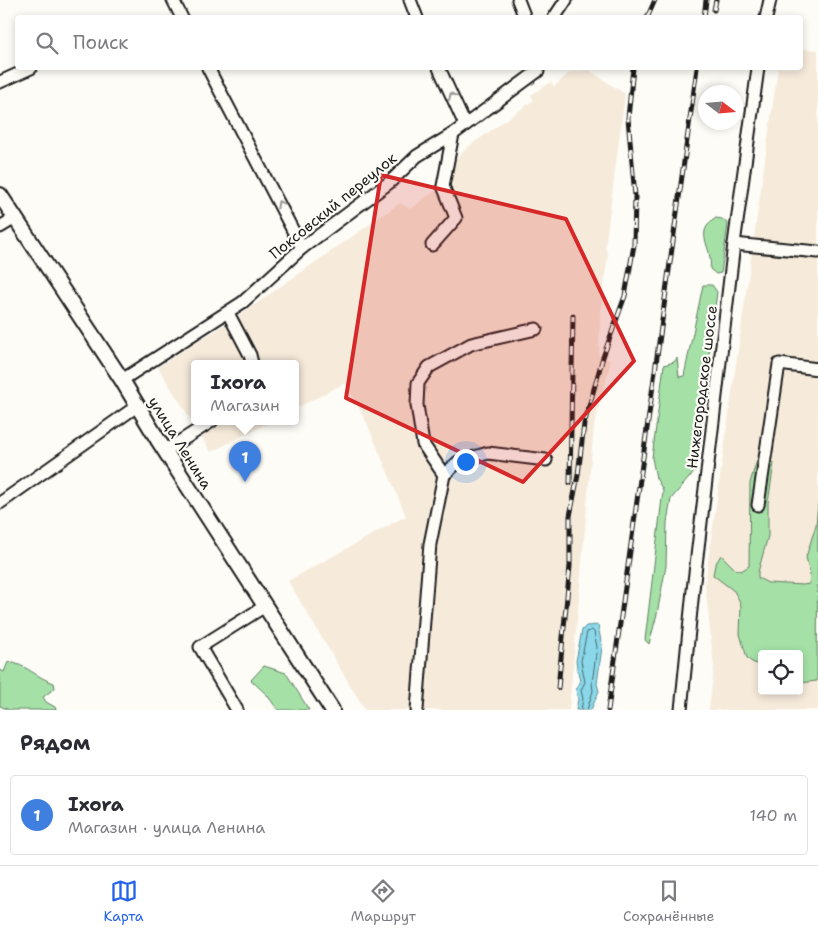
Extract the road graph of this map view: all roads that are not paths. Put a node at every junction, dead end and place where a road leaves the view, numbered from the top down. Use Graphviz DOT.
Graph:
graph roads {
  1 [pos="173,0"];
  2 [pos="410,0"];
  3 [pos="518,0"];
  4 [pos="566,0"];
  5 [pos="770,0"];
  6 [pos="180,15"];
  7 [pos="416,15"];
  8 [pos="524,15"];
  9 [pos="556,15"];
  10 [pos="767,15"];
  11 [pos="27,70"];
  12 [pos="209,70"];
  13 [pos="440,70"];
  14 [pos="536,70"];
  15 [pos="758,70"];
  16 [pos="0,82"];
  17 [pos="465,125"];
  18 [pos="453,134"];
  19 [pos="0,195"];
  20 [pos="15,218"];
  21 [pos="0,227"];
  22 [pos="734,244"];
  23 [pos="432,245"];
  24 [pos="302,248"];
  25 [pos="818,252"];
  26 [pos="228,312"];
  27 [pos="536,329"];
  28 [pos="251,360"];
  29 [pos="818,369"];
  30 [pos="122,380"];
  31 [pos="137,406"];
  32 [pos="206,425"];
  33 [pos="165,452"];
  34 [pos="546,460"];
  35 [pos="444,475"];
  36 [pos="0,503"];
  37 [pos="758,505"];
  38 [pos="265,606"];
  39 [pos="237,710"];
  40 [pos="332,710"];
  41 [pos="417,710"];
  42 [pos="681,710"];
  1 -- 6 [label="street"];
  2 -- 7 [label="street"];
  3 -- 8 [label="street"];
  4 -- 9 [label="street"];
  5 -- 10 [label="street"];
  11 -- 16 [label="street"];
  24 -- 12 [label="street, one-way"];
  17 -- 13 [label="street, one-way"];
  14 -- 17 [label="street, Поксовский переулок"];
  15 -- 22 [label="street, Нижегородское шоссе"];
  17 -- 18 [label="street, Поксовский переулок"];
  18 -- 23 [label="street"];
  18 -- 24 [label="street, Поксовский переулок"];
  19 -- 20 [label="main road, улица Ленина"];
  20 -- 21 [label="street"];
  20 -- 30 [label="main road, улица Ленина"];
  22 -- 25 [label="street"];
  22 -- 42 [label="street, Нижегородское шоссе"];
  24 -- 26 [label="street, Поксовский переулок"];
  26 -- 28 [label="street"];
  26 -- 30 [label="street, Поксовский переулок"];
  27 -- 35 [label="street"];
  29 -- 37 [label="street"];
  30 -- 31 [label="main road, улица Ленина"];
  31 -- 33 [label="main road, улица Ленина"];
  31 -- 36 [label="street"];
  32 -- 33 [label="street"];
  33 -- 38 [label="main road, улица Ленина"];
  34 -- 35 [label="street"];
  35 -- 41 [label="street"];
  38 -- 39 [label="street"];
  38 -- 40 [label="main road, улица Ленина"];
}
